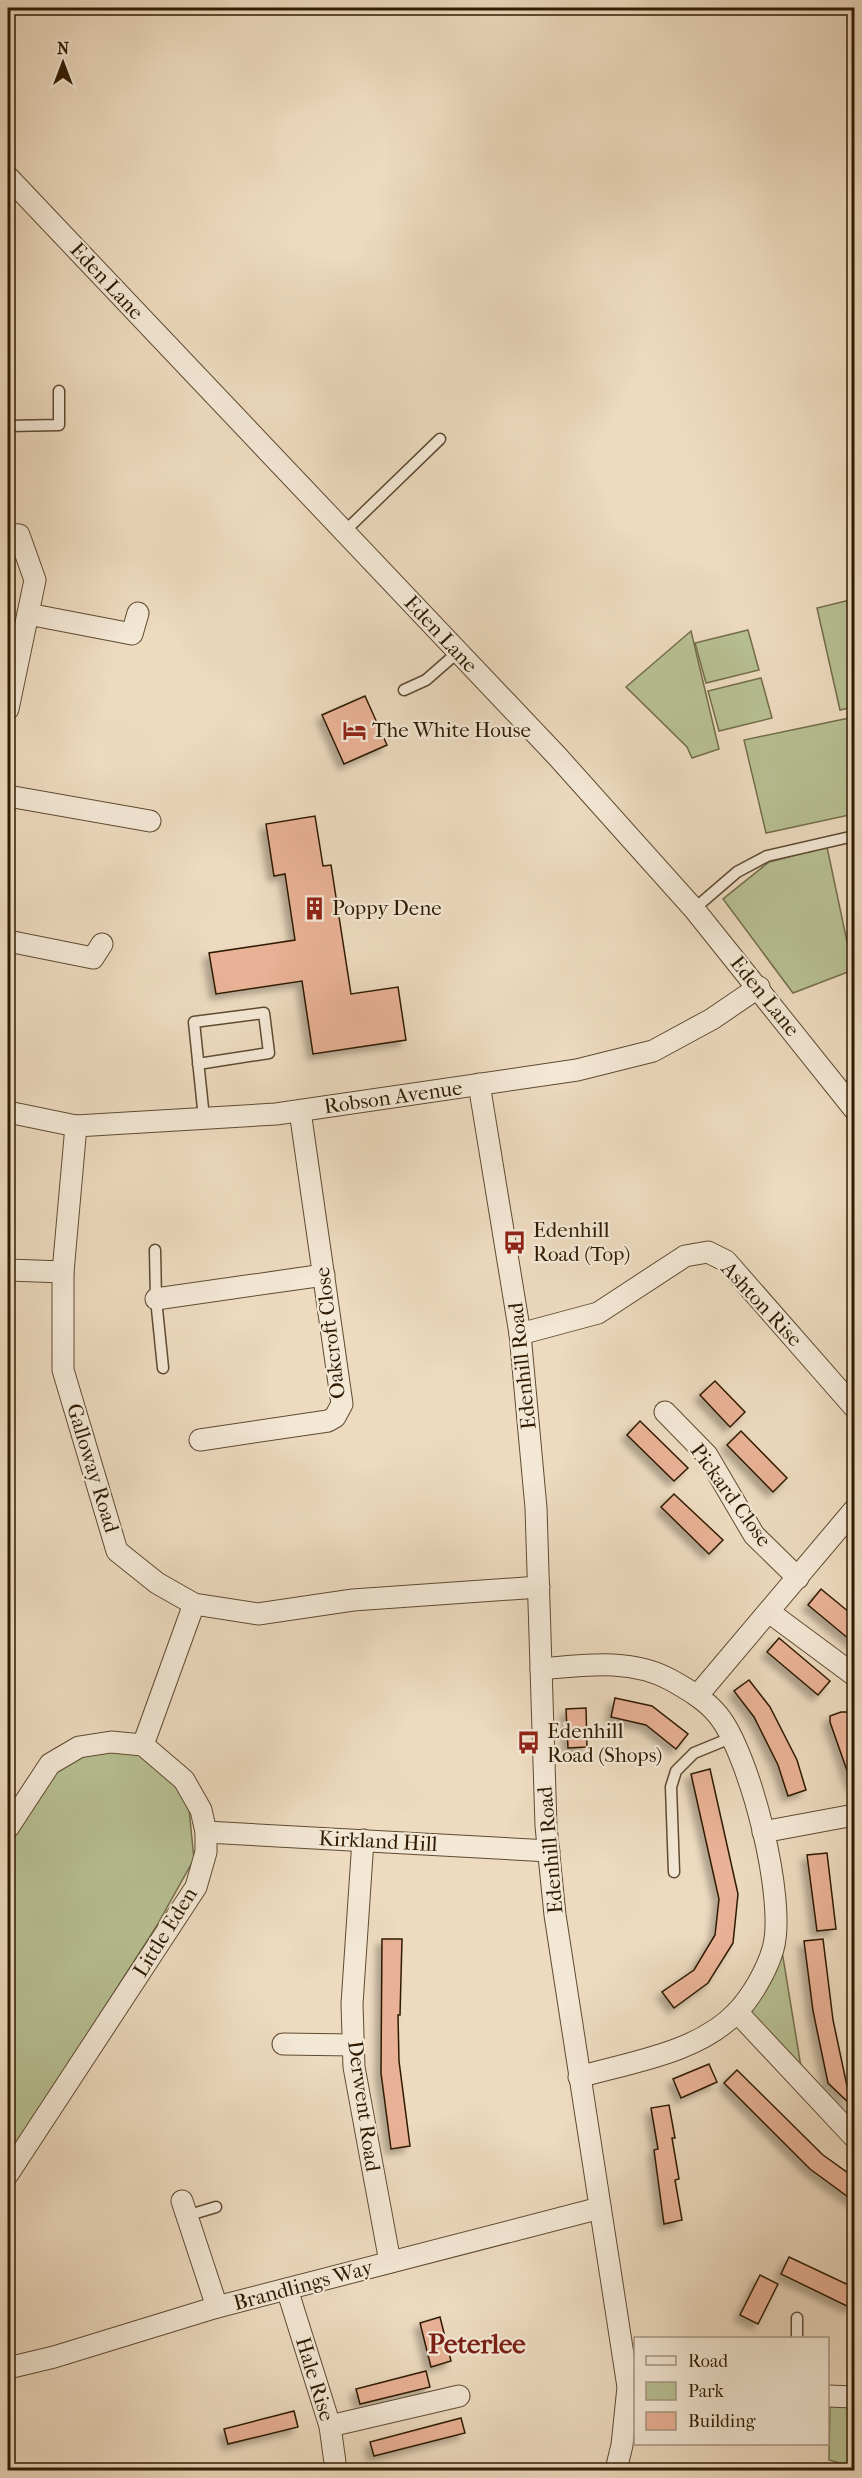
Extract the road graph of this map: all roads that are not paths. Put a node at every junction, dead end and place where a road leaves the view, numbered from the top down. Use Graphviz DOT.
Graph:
graph roads {
  1 [pos="8,177"];
  2 [pos="59,392"];
  3 [pos="8,426"];
  4 [pos="440,439"];
  5 [pos="344,532"];
  6 [pos="8,534"];
  7 [pos="138,613"];
  8 [pos="28,614"];
  9 [pos="458,652"];
  10 [pos="404,690"];
  11 [pos="8,709"];
  12 [pos="8,796"];
  13 [pos="150,821"];
  14 [pos="855,836"];
  15 [pos="694,909"];
  16 [pos="8,941"];
  17 [pos="102,944"];
  18 [pos="759,987"];
  19 [pos="198,1064"];
  20 [pos="479,1084"];
  21 [pos="855,1109"];
  22 [pos="300,1111"];
  23 [pos="8,1112"];
  24 [pos="204,1118"];
  25 [pos="76,1126"];
  26 [pos="154,1250"];
  27 [pos="8,1270"];
  28 [pos="63,1272"];
  29 [pos="324,1275"];
  30 [pos="156,1299"];
  31 [pos="520,1334"];
  32 [pos="163,1368"];
  33 [pos="855,1407"];
  34 [pos="665,1412"];
  35 [pos="200,1440"];
  36 [pos="855,1510"];
  37 [pos="798,1578"];
  38 [pos="539,1587"];
  39 [pos="194,1604"];
  40 [pos="770,1612"];
  41 [pos="541,1669"];
  42 [pos="855,1675"];
  43 [pos="697,1696"];
  44 [pos="734,1737"];
  45 [pos="143,1745"];
  46 [pos="855,1815"];
  47 [pos="8,1828"];
  48 [pos="206,1832"];
  49 [pos="763,1832"];
  50 [pos="363,1840"];
  51 [pos="549,1851"];
  52 [pos="674,1872"];
  53 [pos="737,2012"];
  54 [pos="283,2044"];
  55 [pos="354,2045"];
  56 [pos="579,2077"];
  57 [pos="855,2137"];
  58 [pos="8,2174"];
  59 [pos="216,2207"];
  60 [pos="184,2208"];
  61 [pos="600,2208"];
  62 [pos="390,2262"];
  63 [pos="287,2289"];
  64 [pos="217,2307"];
  65 [pos="797,2318"];
  66 [pos="796,2337"];
  67 [pos="8,2368"];
  68 [pos="632,2388"];
  69 [pos="459,2396"];
  70 [pos="829,2396"];
  71 [pos="855,2397"];
  72 [pos="330,2426"];
  73 [pos="336,2470"];
  74 [pos="616,2470"];
  1 -- 5 [label="street, Eden Lane"];
  2 -- 3 [label="lane"];
  4 -- 5 [label="lane"];
  5 -- 9 [label="street, Eden Lane"];
  6 -- 8 [label="street"];
  7 -- 8 [label="street"];
  8 -- 11 [label="street"];
  9 -- 10 [label="lane"];
  9 -- 15 [label="street, Eden Lane"];
  12 -- 13 [label="street"];
  14 -- 15 [label="lane"];
  15 -- 18 [label="street, Eden Lane"];
  16 -- 17 [label="street"];
  18 -- 20 [label="street, Robson Avenue"];
  18 -- 21 [label="street, Eden Lane"];
  19 -- 19 [label="lane"];
  19 -- 24 [label="lane"];
  20 -- 22 [label="street, Robson Avenue"];
  20 -- 31 [label="street, Edenhill Road"];
  22 -- 24 [label="street, Robson Avenue"];
  22 -- 29 [label="street, Oakcroft Close"];
  23 -- 25 [label="street, Robson Avenue"];
  24 -- 25 [label="street, Robson Avenue"];
  25 -- 28 [label="street, Galloway Road"];
  26 -- 30 [label="lane"];
  27 -- 28 [label="street"];
  28 -- 39 [label="street, Galloway Road"];
  29 -- 30 [label="street"];
  29 -- 35 [label="street, Oakcroft Close"];
  30 -- 32 [label="lane"];
  31 -- 33 [label="street, Ashton Rise"];
  31 -- 38 [label="street, Edenhill Road"];
  34 -- 37 [label="street, Pickard Close"];
  36 -- 37 [label="street"];
  37 -- 40 [label="street"];
  38 -- 39 [label="street, Galloway Road"];
  38 -- 41 [label="street, Edenhill Road"];
  39 -- 45 [label="street"];
  40 -- 42 [label="street"];
  40 -- 43 [label="street"];
  41 -- 43 [label="street"];
  41 -- 51 [label="street, Edenhill Road"];
  43 -- 44 [label="street"];
  44 -- 49 [label="street"];
  44 -- 52 [label="lane"];
  45 -- 47 [label="street"];
  45 -- 48 [label="street, Little Eden"];
  46 -- 49 [label="street"];
  48 -- 50 [label="street, Kirkland Hill"];
  48 -- 58 [label="street, Little Eden"];
  49 -- 53 [label="street"];
  50 -- 51 [label="street, Kirkland Hill"];
  50 -- 55 [label="street, Derwent Road"];
  51 -- 56 [label="street, Edenhill Road"];
  53 -- 56 [label="street"];
  53 -- 57 [label="street"];
  54 -- 55 [label="street"];
  55 -- 62 [label="street, Derwent Road"];
  56 -- 61 [label="street, Edenhill Road"];
  59 -- 60 [label="lane"];
  60 -- 64 [label="street"];
  61 -- 62 [label="street, Brandlings Way"];
  61 -- 68 [label="street, Edenhill Road"];
  62 -- 63 [label="street, Brandlings Way"];
  63 -- 64 [label="street, Brandlings Way"];
  63 -- 72 [label="street, Hale Rise"];
  64 -- 67 [label="street, Brandlings Way"];
  65 -- 66 [label="lane"];
  68 -- 74 [label="street, Edenhill Road"];
  69 -- 72 [label="street"];
  70 -- 71 [label="street"];
  72 -- 73 [label="street, Hale Rise"];
}
